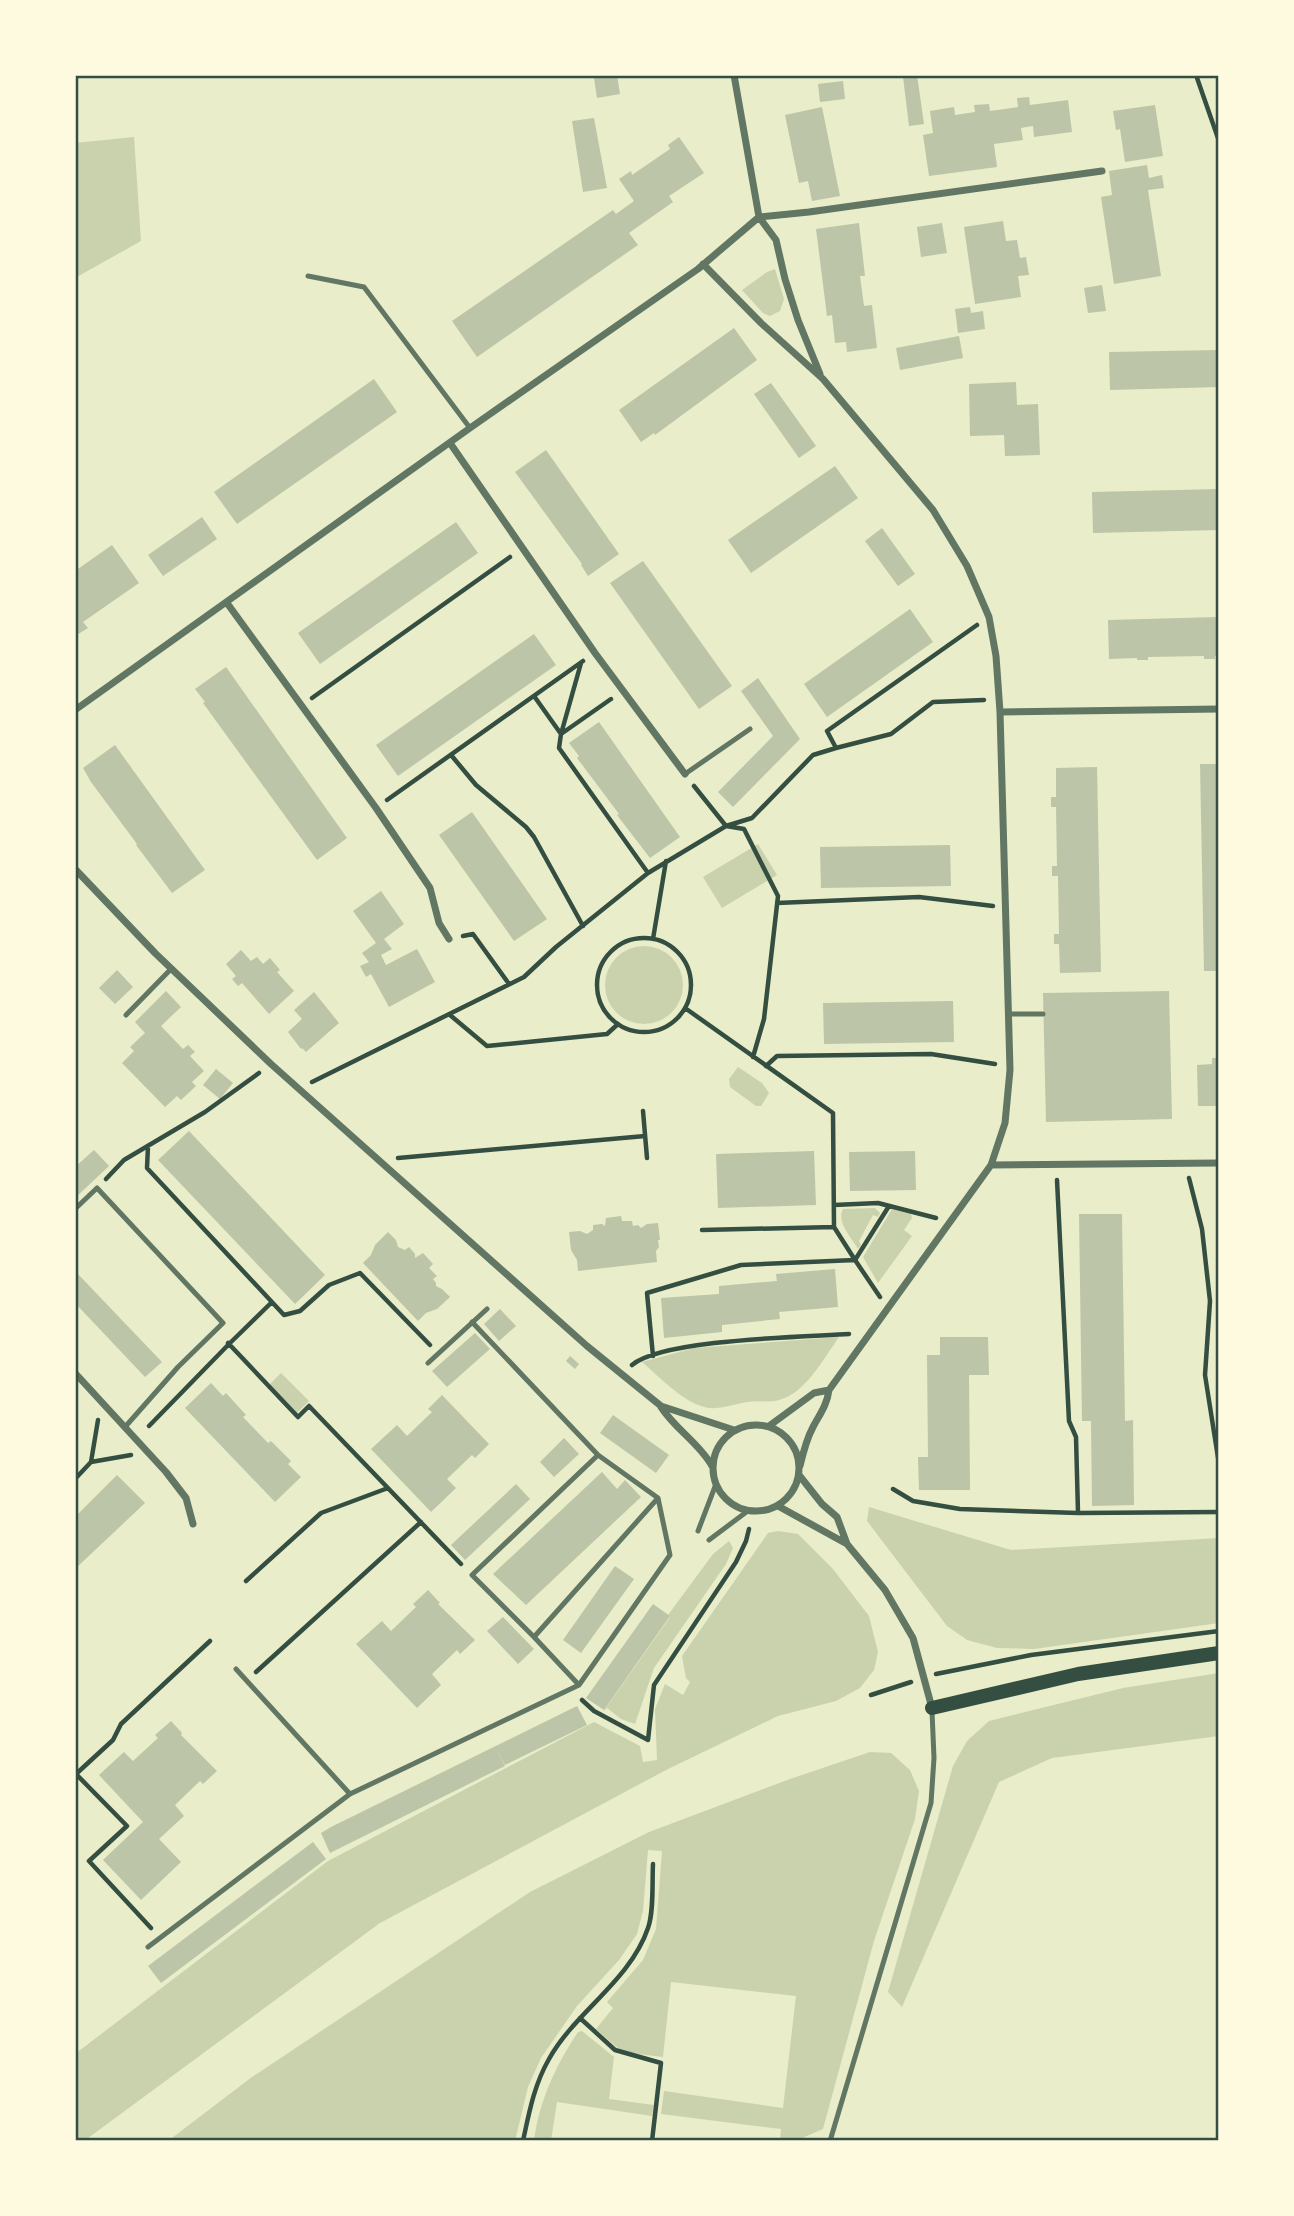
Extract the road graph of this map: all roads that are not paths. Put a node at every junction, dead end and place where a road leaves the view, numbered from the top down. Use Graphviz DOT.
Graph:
graph roads {
  1 [pos="734,75"];
  2 [pos="1102,171"];
  3 [pos="759,216"];
  4 [pos="703,264"];
  5 [pos="308,276"];
  6 [pos="823,379"];
  7 [pos="470,428"];
  8 [pos="450,443"];
  9 [pos="227,603"];
  10 [pos="1219,709"];
  11 [pos="75,710"];
  12 [pos="1000,712"];
  13 [pos="750,729"];
  14 [pos="685,774"];
  15 [pos="75,869"];
  16 [pos="449,939"];
  17 [pos="171,969"];
  18 [pos="1008,1014"];
  19 [pos="1043,1014"];
  20 [pos="126,1015"];
  21 [pos="1219,1163"];
  22 [pos="991,1165"];
  23 [pos="75,1209"];
  24 [pos="487,1309"];
  25 [pos="472,1322"];
  26 [pos="428,1363"];
  27 [pos="75,1373"];
  28 [pos="829,1390"];
  29 [pos="661,1406"];
  30 [pos="769,1426"];
  31 [pos="125,1427"];
  32 [pos="734,1430"];
  33 [pos="598,1455"];
  34 [pos="713,1466"];
  35 [pos="800,1471"];
  36 [pos="716,1484"];
  37 [pos="659,1498"];
  38 [pos="778,1506"];
  39 [pos="750,1511"];
  40 [pos="193,1524"];
  41 [pos="698,1531"];
  42 [pos="709,1540"];
  43 [pos="847,1544"];
  44 [pos="534,1637"];
  45 [pos="1219,1653"];
  46 [pos="236,1669"];
  47 [pos="579,1685"];
  48 [pos="932,1707"];
  49 [pos="350,1794"];
  50 [pos="148,1947"];
  51 [pos="830,2141"];
  1 -- 3 [label="street"];
  2 -- 3 [label="street"];
  3 -- 4 [label="street"];
  3 -- 6 [label="street"];
  4 -- 6 [label="street"];
  4 -- 7 [label="street"];
  5 -- 7 [label="lane"];
  6 -- 12 [label="street"];
  7 -- 8 [label="street"];
  8 -- 9 [label="street"];
  8 -- 14 [label="street"];
  9 -- 11 [label="street"];
  9 -- 16 [label="street"];
  10 -- 12 [label="street"];
  12 -- 18 [label="street"];
  13 -- 14 [label="lane"];
  15 -- 17 [label="street"];
  17 -- 20 [label="lane"];
  17 -- 29 [label="street"];
  18 -- 19 [label="lane"];
  18 -- 22 [label="street"];
  21 -- 22 [label="street"];
  22 -- 28 [label="street"];
  23 -- 31 [label="lane"];
  24 -- 25 [label="lane"];
  25 -- 26 [label="lane"];
  25 -- 33 [label="lane"];
  27 -- 31 [label="street"];
  28 -- 30 [label="street"];
  28 -- 35 [label="street"];
  29 -- 32 [label="street"];
  29 -- 34 [label="street"];
  30 -- 32 [label="street"];
  30 -- 35 [label="street"];
  31 -- 40 [label="street"];
  32 -- 34 [label="street"];
  33 -- 37 [label="lane"];
  33 -- 44 [label="lane"];
  34 -- 36 [label="street"];
  35 -- 38 [label="street"];
  35 -- 43 [label="street"];
  36 -- 39 [label="street"];
  36 -- 41 [label="lane"];
  37 -- 44 [label="lane"];
  37 -- 47 [label="lane"];
  38 -- 39 [label="street"];
  38 -- 43 [label="street"];
  39 -- 42 [label="lane"];
  43 -- 48 [label="street"];
  44 -- 47 [label="lane"];
  45 -- 48 [label="main road"];
  46 -- 49 [label="lane"];
  47 -- 49 [label="lane"];
  48 -- 51 [label="lane"];
  49 -- 50 [label="lane"];
}
